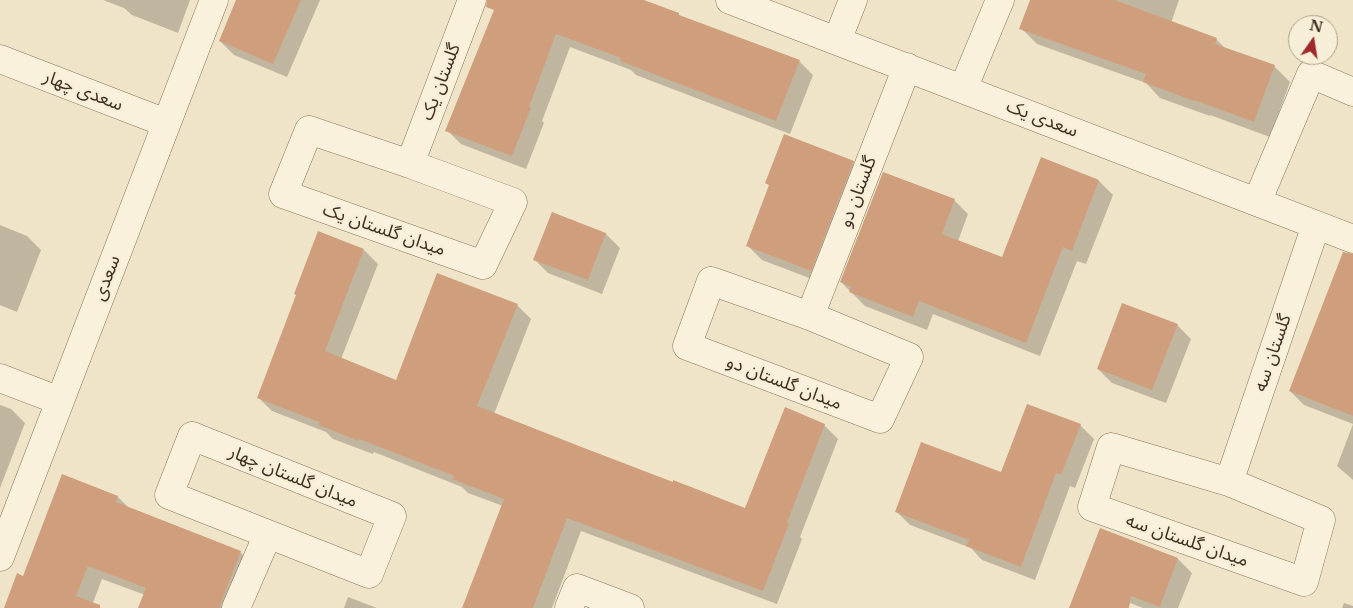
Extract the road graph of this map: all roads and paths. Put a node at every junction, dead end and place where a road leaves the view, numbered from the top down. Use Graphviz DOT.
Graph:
graph roads {
  1 [pos="214,0"];
  2 [pos="472,0"];
  3 [pos="730,0"];
  4 [pos="853,0"];
  5 [pos="1000,0"];
  6 [pos="838,41"];
  7 [pos="0,59"];
  8 [pos="907,67"];
  9 [pos="963,89"];
  10 [pos="1353,92"];
  11 [pos="166,123"];
  12 [pos="410,164"];
  13 [pos="1256,202"];
  14 [pos="1316,225"];
  15 [pos="1353,239"];
  16 [pos="810,316"];
  17 [pos="0,378"];
  18 [pos="60,401"];
  19 [pos="1229,482"];
  20 [pos="268,534"];
  21 [pos="0,557"];
  22 [pos="236,608"];
  23 [pos="569,608"];
  24 [pos="630,608"];
  1 -- 11 [label="street, سعدی"];
  2 -- 12 [label="street, گلستان یک"];
  3 -- 6 [label="street, سعدی یک"];
  4 -- 6 [label="street"];
  5 -- 9 [label="street"];
  6 -- 8 [label="street, سعدی یک"];
  7 -- 11 [label="street, سعدی چهار"];
  8 -- 9 [label="street, سعدی یک"];
  8 -- 16 [label="street, گلستان دو"];
  9 -- 13 [label="street, سعدی یک"];
  10 -- 13 [label="street"];
  11 -- 18 [label="street, سعدی"];
  12 -- 12 [label="street, میدان گلستان یک"];
  13 -- 14 [label="street, سعدی یک"];
  14 -- 15 [label="street, سعدی یک"];
  14 -- 19 [label="street, گلستان سه"];
  16 -- 16 [label="street, میدان گلستان دو"];
  17 -- 18 [label="street"];
  18 -- 21 [label="street, سعدی"];
  19 -- 19 [label="street, میدان گلستان سه"];
  20 -- 20 [label="street, میدان گلستان چهار"];
  20 -- 22 [label="street"];
  23 -- 24 [label="street"];
}
